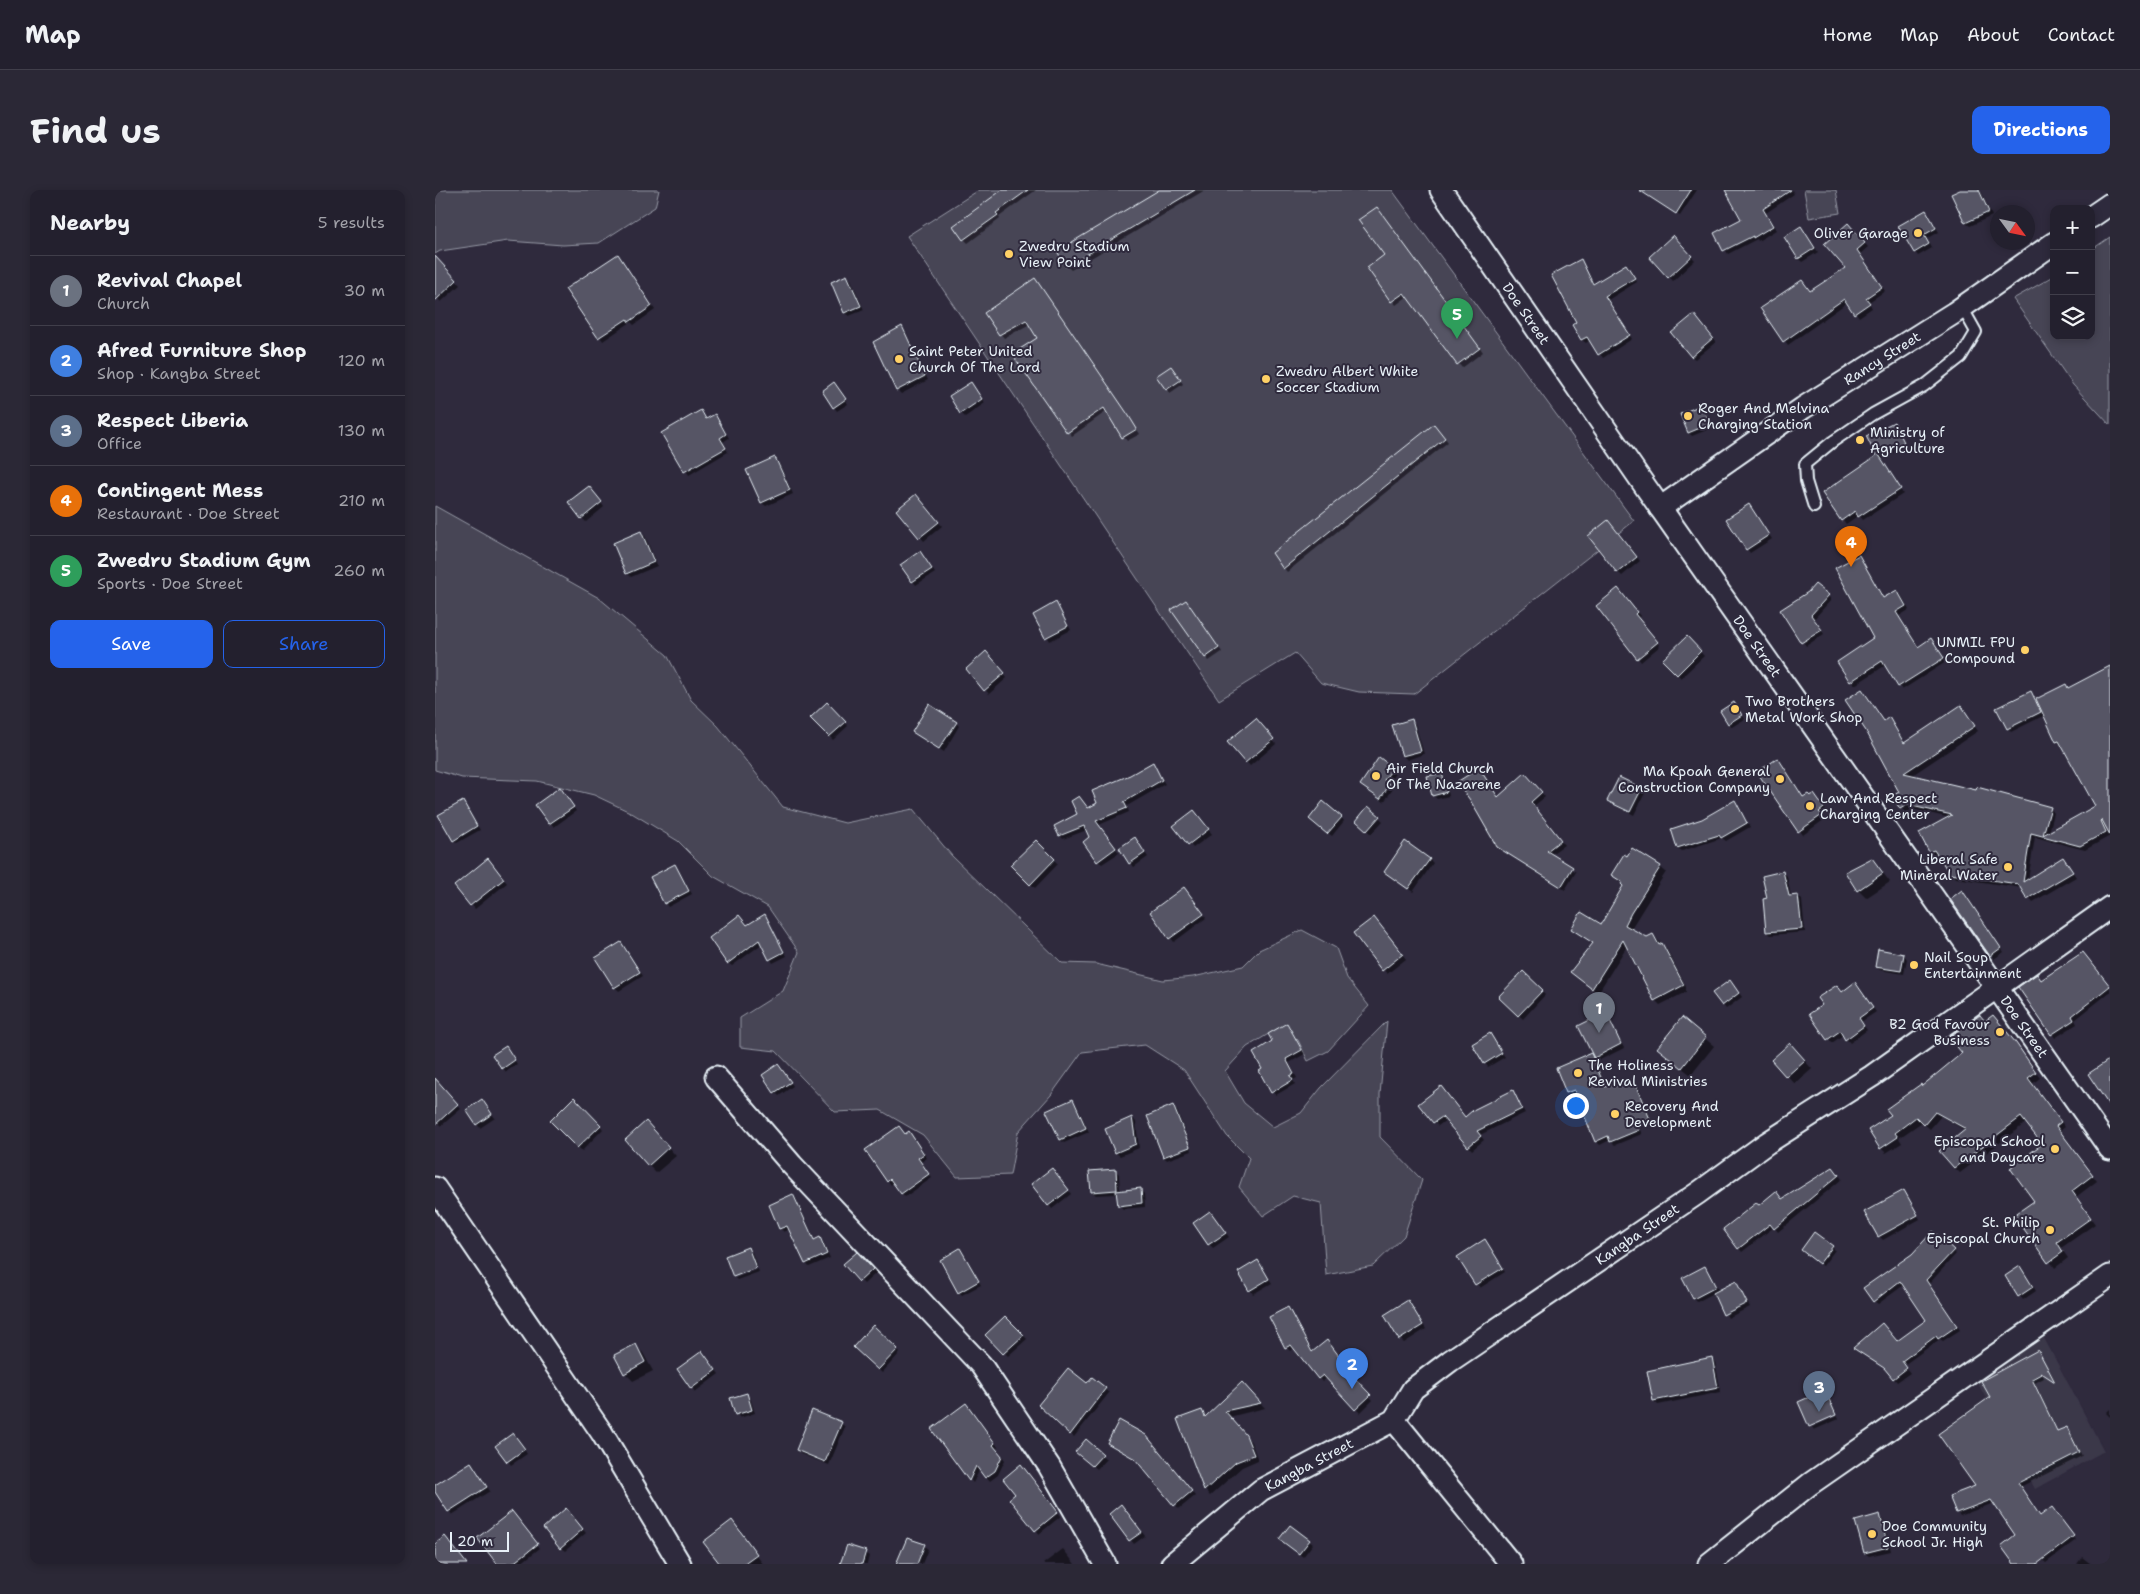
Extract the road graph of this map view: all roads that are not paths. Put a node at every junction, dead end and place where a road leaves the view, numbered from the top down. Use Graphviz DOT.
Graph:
graph roads {
  1 [pos="1441,190"];
  2 [pos="2110,204"];
  3 [pos="2095,214"];
  4 [pos="2050,246"];
  5 [pos="1962,307"];
  6 [pos="1814,506"];
  7 [pos="1660,508"];
  8 [pos="2110,907"];
  9 [pos="1997,986"];
  10 [pos="716,1077"];
  11 [pos="2110,1149"];
  12 [pos="435,1188"];
  13 [pos="2110,1276"];
  14 [pos="1394,1420"];
  15 [pos="680,1564"];
  16 [pos="1105,1564"];
  17 [pos="1172,1564"];
  18 [pos="1511,1564"];
  19 [pos="1709,1564"];
  1 -- 7 [label="street, Doe Street"];
  2 -- 3 [label="street"];
  4 -- 5 [label="street, Rancy Street"];
  5 -- 6 [label="lane"];
  5 -- 7 [label="street, Rancy Street"];
  7 -- 9 [label="street, Doe Street"];
  8 -- 9 [label="street, Kangba Street"];
  9 -- 11 [label="street, Doe Street"];
  9 -- 14 [label="street, Kangba Street"];
  10 -- 16 [label="street"];
  12 -- 15 [label="street"];
  13 -- 19 [label="street"];
  14 -- 17 [label="street, Kangba Street"];
  14 -- 18 [label="street"];
}
